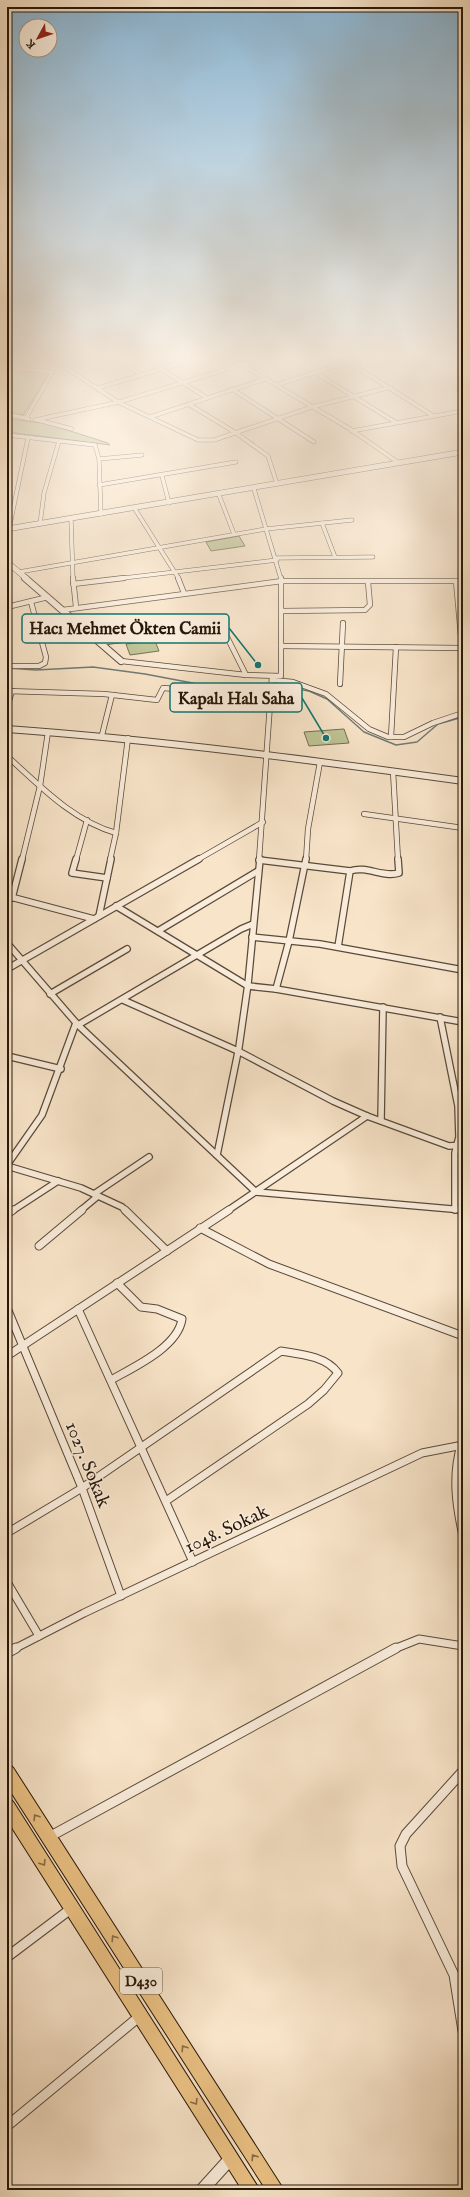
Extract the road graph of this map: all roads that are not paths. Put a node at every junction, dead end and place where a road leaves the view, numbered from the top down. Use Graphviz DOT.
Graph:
graph roads {
  1 [pos="24,457"];
  2 [pos="55,457"];
  3 [pos="125,457"];
  4 [pos="268,457"];
  5 [pos="389,457"];
  6 [pos="437,457"];
  7 [pos="98,459"];
  8 [pos="236,462"];
  9 [pos="399,463"];
  10 [pos="162,476"];
  11 [pos="277,484"];
  12 [pos="98,485"];
  13 [pos="254,488"];
  14 [pos="219,494"];
  15 [pos="169,503"];
  16 [pos="135,509"];
  17 [pos="101,514"];
  18 [pos="72,519"];
  19 [pos="352,520"];
  20 [pos="322,523"];
  21 [pos="40,524"];
  22 [pos="8,529"];
  23 [pos="266,529"];
  24 [pos="234,534"];
  25 [pos="158,548"];
  26 [pos="335,557"];
  27 [pos="373,557"];
  28 [pos="277,559"];
  29 [pos="7,562"];
  30 [pos="71,563"];
  31 [pos="19,572"];
  32 [pos="176,572"];
  33 [pos="282,581"];
  34 [pos="456,581"];
  35 [pos="463,581"];
  36 [pos="368,582"];
  37 [pos="73,584"];
  38 [pos="184,593"];
  39 [pos="48,597"];
  40 [pos="31,602"];
  41 [pos="7,607"];
  42 [pos="76,607"];
  43 [pos="63,610"];
  44 [pos="282,611"];
  45 [pos="343,623"];
  46 [pos="461,623"];
  47 [pos="81,626"];
  48 [pos="38,628"];
  49 [pos="100,643"];
  50 [pos="281,646"];
  51 [pos="341,647"];
  52 [pos="396,647"];
  53 [pos="462,648"];
  54 [pos="463,658"];
  55 [pos="121,661"];
  56 [pos="7,666"];
  57 [pos="246,675"];
  58 [pos="272,678"];
  59 [pos="340,684"];
  60 [pos="9,691"];
  61 [pos="112,695"];
  62 [pos="271,696"];
  63 [pos="7,707"];
  64 [pos="463,713"];
  65 [pos="7,730"];
  66 [pos="48,732"];
  67 [pos="102,736"];
  68 [pos="128,738"];
  69 [pos="391,738"];
  70 [pos="268,754"];
  71 [pos="7,756"];
  72 [pos="320,762"];
  73 [pos="393,771"];
  74 [pos="463,781"];
  75 [pos="40,786"];
  76 [pos="364,814"];
  77 [pos="397,819"];
  78 [pos="87,820"];
  79 [pos="263,822"];
  80 [pos="463,828"];
  81 [pos="116,834"];
  82 [pos="259,860"];
  83 [pos="305,867"];
  84 [pos="258,871"];
  85 [pos="350,871"];
  86 [pos="107,878"];
  87 [pos="10,897"];
  88 [pos="116,906"];
  89 [pos="96,918"];
  90 [pos="253,924"];
  91 [pos="158,931"];
  92 [pos="252,937"];
  93 [pos="289,941"];
  94 [pos="7,943"];
  95 [pos="338,947"];
  96 [pos="127,949"];
  97 [pos="197,955"];
  98 [pos="22,961"];
  99 [pos="7,969"];
  100 [pos="463,970"];
  101 [pos="248,986"];
  102 [pos="276,989"];
  103 [pos="50,994"];
  104 [pos="123,1000"];
  105 [pos="383,1007"];
  106 [pos="440,1017"];
  107 [pos="463,1022"];
  108 [pos="77,1024"];
  109 [pos="238,1051"];
  110 [pos="7,1056"];
  111 [pos="61,1069"];
  112 [pos="367,1116"];
  113 [pos="381,1120"];
  114 [pos="460,1146"];
  115 [pos="217,1156"];
  116 [pos="149,1157"];
  117 [pos="7,1165"];
  118 [pos="58,1181"];
  119 [pos="256,1192"];
  120 [pos="96,1195"];
  121 [pos="456,1210"];
  122 [pos="463,1210"];
  123 [pos="7,1214"];
  124 [pos="200,1228"];
  125 [pos="39,1246"];
  126 [pos="167,1251"];
  127 [pos="118,1283"];
  128 [pos="7,1308"];
  129 [pos="78,1309"];
  130 [pos="463,1336"];
  131 [pos="23,1345"];
  132 [pos="7,1356"];
  133 [pos="111,1380"];
  134 [pos="462,1445"];
  135 [pos="142,1446"];
  136 [pos="82,1488"];
  137 [pos="166,1501"];
  138 [pos="7,1533"];
  139 [pos="463,1536"];
  140 [pos="193,1562"];
  141 [pos="7,1582"];
  142 [pos="121,1596"];
  143 [pos="39,1636"];
  144 [pos="463,1646"];
  145 [pos="7,1653"];
  146 [pos="463,1771"];
  147 [pos="7,1772"];
  148 [pos="7,1806"];
  149 [pos="49,1837"];
  150 [pos="72,1908"];
  151 [pos="7,1957"];
  152 [pos="140,2016"];
  153 [pos="463,2031"];
  154 [pos="7,2126"];
  155 [pos="231,2158"];
  156 [pos="202,2190"];
  157 [pos="251,2190"];
  158 [pos="275,2190"];
  1 -- 22 [label="street"];
  2 -- 21 [label="street"];
  3 -- 7 [label="street"];
  4 -- 11 [label="street"];
  5 -- 9 [label="street"];
  6 -- 9 [label="street"];
  7 -- 12 [label="street"];
  8 -- 10 [label="street"];
  9 -- 11 [label="street"];
  10 -- 12 [label="street"];
  10 -- 15 [label="street"];
  11 -- 13 [label="street"];
  12 -- 17 [label="street"];
  13 -- 14 [label="street"];
  13 -- 23 [label="street"];
  14 -- 15 [label="street"];
  14 -- 24 [label="street"];
  15 -- 16 [label="street"];
  16 -- 17 [label="street"];
  16 -- 25 [label="street"];
  17 -- 18 [label="street"];
  18 -- 21 [label="street"];
  18 -- 30 [label="street"];
  19 -- 20 [label="street"];
  20 -- 23 [label="street"];
  20 -- 26 [label="street"];
  21 -- 22 [label="street"];
  23 -- 24 [label="street"];
  23 -- 28 [label="street"];
  24 -- 25 [label="street"];
  25 -- 30 [label="street"];
  25 -- 32 [label="street"];
  26 -- 27 [label="street"];
  26 -- 28 [label="street"];
  28 -- 32 [label="street"];
  28 -- 33 [label="street"];
  29 -- 31 [label="street"];
  30 -- 31 [label="street"];
  30 -- 37 [label="street"];
  31 -- 39 [label="street"];
  32 -- 37 [label="street"];
  32 -- 38 [label="street"];
  33 -- 36 [label="street"];
  33 -- 38 [label="street"];
  33 -- 44 [label="street"];
  34 -- 35 [label="street"];
  34 -- 36 [label="street"];
  34 -- 46 [label="street"];
  36 -- 44 [label="street"];
  37 -- 42 [label="street"];
  38 -- 42 [label="street"];
  39 -- 40 [label="street"];
  39 -- 43 [label="street"];
  40 -- 41 [label="street"];
  40 -- 48 [label="street"];
  42 -- 43 [label="street"];
  43 -- 47 [label="street"];
  44 -- 50 [label="street"];
  45 -- 51 [label="street"];
  46 -- 53 [label="street"];
  47 -- 48 [label="street"];
  47 -- 49 [label="street"];
  48 -- 56 [label="street"];
  49 -- 55 [label="street"];
  49 -- 57 [label="street"];
  50 -- 51 [label="street"];
  50 -- 58 [label="street"];
  51 -- 52 [label="street"];
  51 -- 59 [label="street"];
  52 -- 53 [label="street"];
  52 -- 69 [label="street"];
  53 -- 54 [label="street"];
  55 -- 57 [label="street"];
  57 -- 58 [label="street"];
  58 -- 62 [label="street"];
  58 -- 69 [label="street"];
  60 -- 61 [label="street"];
  60 -- 63 [label="street"];
  61 -- 62 [label="street"];
  61 -- 67 [label="street"];
  62 -- 70 [label="street"];
  64 -- 69 [label="street"];
  65 -- 66 [label="street"];
  66 -- 67 [label="street"];
  66 -- 75 [label="street"];
  67 -- 68 [label="street"];
  68 -- 70 [label="street"];
  68 -- 81 [label="street"];
  70 -- 72 [label="street"];
  70 -- 79 [label="street"];
  71 -- 75 [label="street"];
  72 -- 73 [label="street"];
  72 -- 83 [label="street"];
  73 -- 74 [label="street"];
  73 -- 77 [label="street"];
  75 -- 78 [label="street"];
  75 -- 87 [label="street"];
  76 -- 77 [label="street"];
  77 -- 80 [label="street"];
  77 -- 85 [label="street"];
  78 -- 81 [label="street"];
  78 -- 86 [label="street"];
  79 -- 82 [label="street"];
  79 -- 88 [label="street"];
  81 -- 86 [label="street"];
  82 -- 83 [label="street"];
  82 -- 84 [label="street"];
  83 -- 85 [label="street"];
  83 -- 93 [label="street"];
  84 -- 90 [label="street"];
  84 -- 91 [label="street"];
  85 -- 95 [label="street"];
  86 -- 89 [label="street"];
  87 -- 89 [label="street"];
  88 -- 89 [label="street"];
  88 -- 91 [label="street"];
  89 -- 98 [label="street"];
  90 -- 92 [label="street"];
  90 -- 97 [label="street"];
  91 -- 97 [label="street"];
  92 -- 93 [label="street"];
  92 -- 101 [label="street"];
  93 -- 95 [label="street"];
  93 -- 102 [label="street"];
  94 -- 98 [label="street"];
  95 -- 100 [label="street"];
  96 -- 103 [label="street"];
  97 -- 101 [label="street"];
  97 -- 104 [label="street"];
  98 -- 99 [label="street"];
  98 -- 103 [label="street"];
  101 -- 102 [label="street"];
  101 -- 109 [label="street"];
  102 -- 105 [label="street"];
  103 -- 108 [label="street"];
  104 -- 108 [label="street"];
  104 -- 109 [label="street"];
  105 -- 106 [label="street"];
  105 -- 113 [label="street"];
  106 -- 107 [label="street"];
  106 -- 114 [label="street"];
  108 -- 111 [label="street"];
  108 -- 115 [label="street"];
  109 -- 112 [label="street"];
  109 -- 115 [label="street"];
  110 -- 111 [label="street"];
  111 -- 117 [label="street"];
  112 -- 113 [label="street"];
  112 -- 119 [label="street"];
  113 -- 114 [label="street"];
  114 -- 121 [label="street"];
  115 -- 119 [label="street"];
  116 -- 120 [label="street"];
  117 -- 118 [label="street"];
  118 -- 120 [label="street"];
  118 -- 123 [label="street"];
  119 -- 121 [label="street"];
  119 -- 124 [label="street"];
  120 -- 125 [label="street"];
  120 -- 126 [label="street"];
  121 -- 122 [label="street"];
  124 -- 126 [label="street"];
  124 -- 130 [label="street"];
  126 -- 127 [label="street"];
  127 -- 129 [label="street"];
  127 -- 133 [label="street"];
  128 -- 131 [label="street, 1027. Sokak"];
  129 -- 131 [label="street"];
  129 -- 133 [label="street"];
  131 -- 132 [label="street"];
  131 -- 136 [label="street, 1027. Sokak"];
  133 -- 135 [label="street"];
  134 -- 139 [label="street"];
  134 -- 140 [label="street, 1048. Sokak"];
  135 -- 136 [label="street"];
  135 -- 137 [label="street"];
  135 -- 137 [label="street"];
  136 -- 138 [label="street"];
  136 -- 142 [label="street, 1027. Sokak"];
  137 -- 140 [label="street"];
  140 -- 142 [label="street, 1048. Sokak"];
  141 -- 143 [label="street"];
  142 -- 143 [label="street, 1048. Sokak"];
  143 -- 145 [label="street, 1048. Sokak"];
  144 -- 149 [label="street"];
  146 -- 153 [label="street"];
  149 -- 147 [label="highway, D430, one-way"];
  148 -- 150 [label="highway, D430, one-way"];
  158 -- 149 [label="highway, D430, one-way"];
  150 -- 151 [label="street"];
  150 -- 152 [label="highway, D430"];
  152 -- 154 [label="street"];
  152 -- 155 [label="highway, D430, one-way"];
  155 -- 156 [label="street"];
  155 -- 157 [label="highway, D430"];
}
